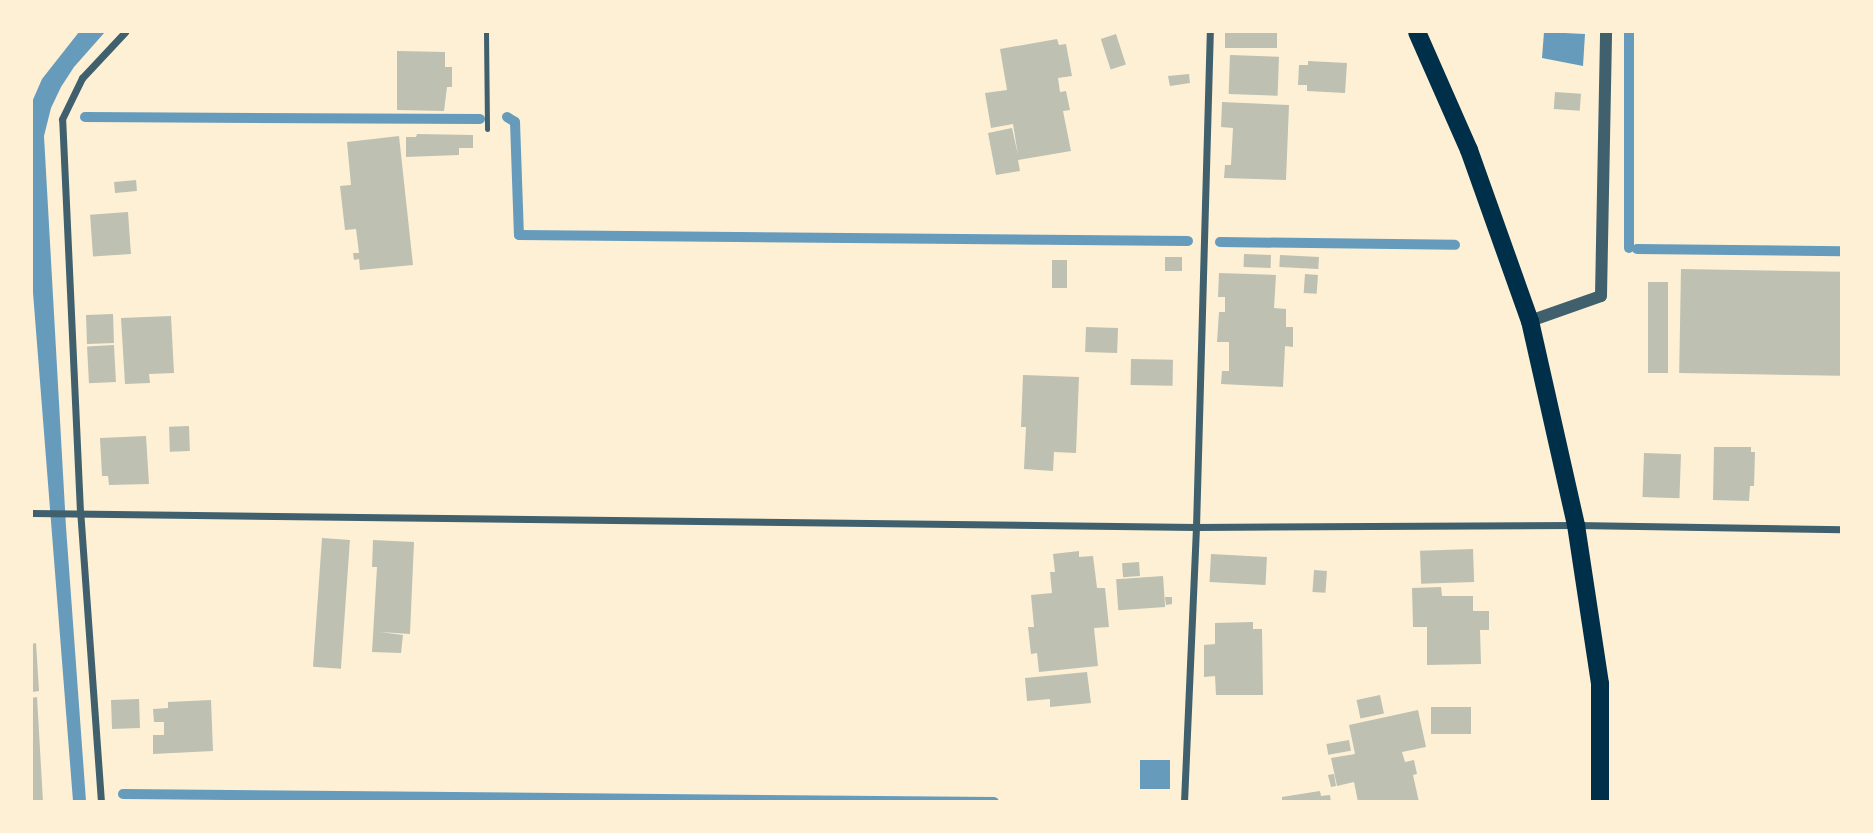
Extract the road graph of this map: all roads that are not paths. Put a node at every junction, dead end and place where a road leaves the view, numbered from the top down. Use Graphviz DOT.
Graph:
graph roads {
  1 [pos="125,32"];
  2 [pos="486,32"];
  3 [pos="1210,32"];
  4 [pos="1417,32"];
  5 [pos="1606,32"];
  6 [pos="487,129"];
  7 [pos="1530,321"];
  8 [pos="80,512"];
  9 [pos="32,513"];
  10 [pos="1576,525"];
  11 [pos="1196,527"];
  12 [pos="1842,529"];
  13 [pos="101,802"];
  14 [pos="1184,802"];
  15 [pos="1600,802"];
  1 -- 8 [label="street"];
  2 -- 6 [label="lane"];
  3 -- 11 [label="street"];
  4 -- 7 [label="main road"];
  5 -- 7 [label="street"];
  7 -- 10 [label="main road"];
  8 -- 9 [label="street"];
  8 -- 11 [label="street"];
  8 -- 13 [label="street"];
  10 -- 11 [label="street"];
  10 -- 12 [label="street"];
  10 -- 15 [label="main road"];
  11 -- 14 [label="street"];
}
